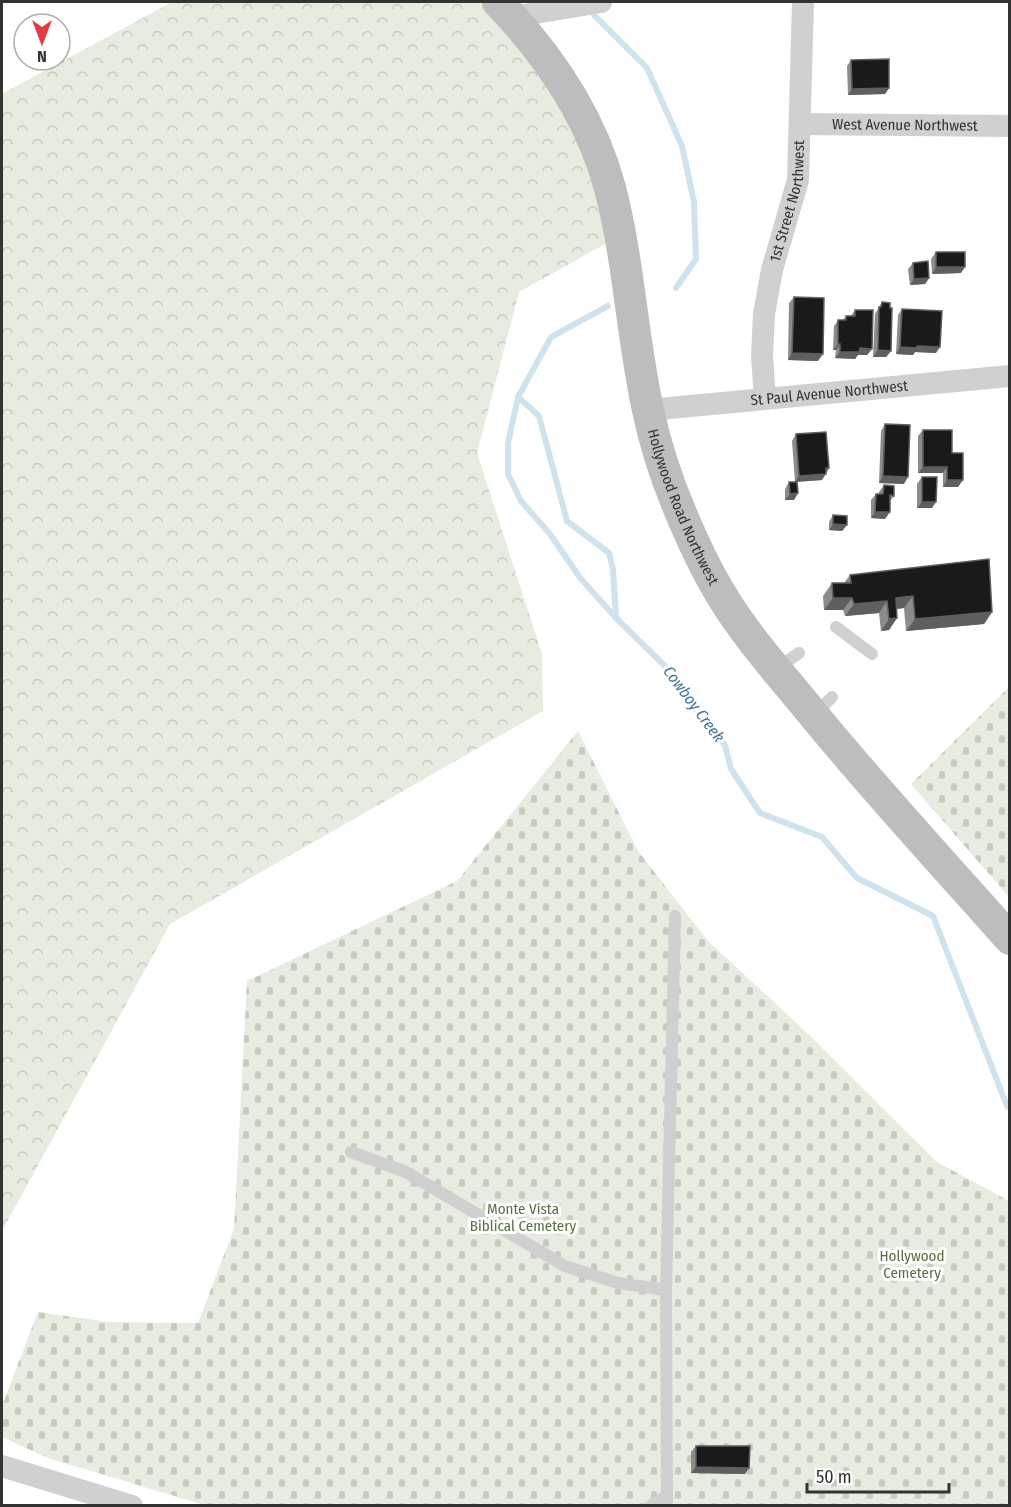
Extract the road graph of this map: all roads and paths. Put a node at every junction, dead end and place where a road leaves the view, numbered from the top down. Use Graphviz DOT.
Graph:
graph roads {
  1 [pos="601,2"];
  2 [pos="803,2"];
  3 [pos="505,9"];
  4 [pos="800,124"];
  5 [pos="1010,126"];
  6 [pos="1010,375"];
  7 [pos="765,399"];
  8 [pos="648,410"];
  9 [pos="836,627"];
  10 [pos="872,654"];
  11 [pos="675,916"];
  12 [pos="1010,939"];
  13 [pos="351,1152"];
  14 [pos="666,1290"];
  15 [pos="2,1466"];
  16 [pos="96,1501"];
  17 [pos="667,1501"];
  18 [pos="132,1506"];
  19 [pos="650,1506"];
  1 -- 3 [label="street"];
  2 -- 4 [label="street, 1st Street Northwest"];
  3 -- 8 [label="street, Hollywood Road Northwest"];
  4 -- 5 [label="street, West Avenue Northwest"];
  4 -- 7 [label="street, 1st Street Northwest"];
  6 -- 7 [label="street, St Paul Avenue Northwest"];
  7 -- 8 [label="street, St Paul Avenue Northwest"];
  8 -- 12 [label="street, Hollywood Road Northwest"];
  9 -- 10 [label="lane"];
  11 -- 14 [label="lane"];
  13 -- 14 [label="lane"];
  14 -- 17 [label="lane"];
  15 -- 16 [label="street"];
  16 -- 18 [label="street"];
  17 -- 19 [label="lane"];
}
